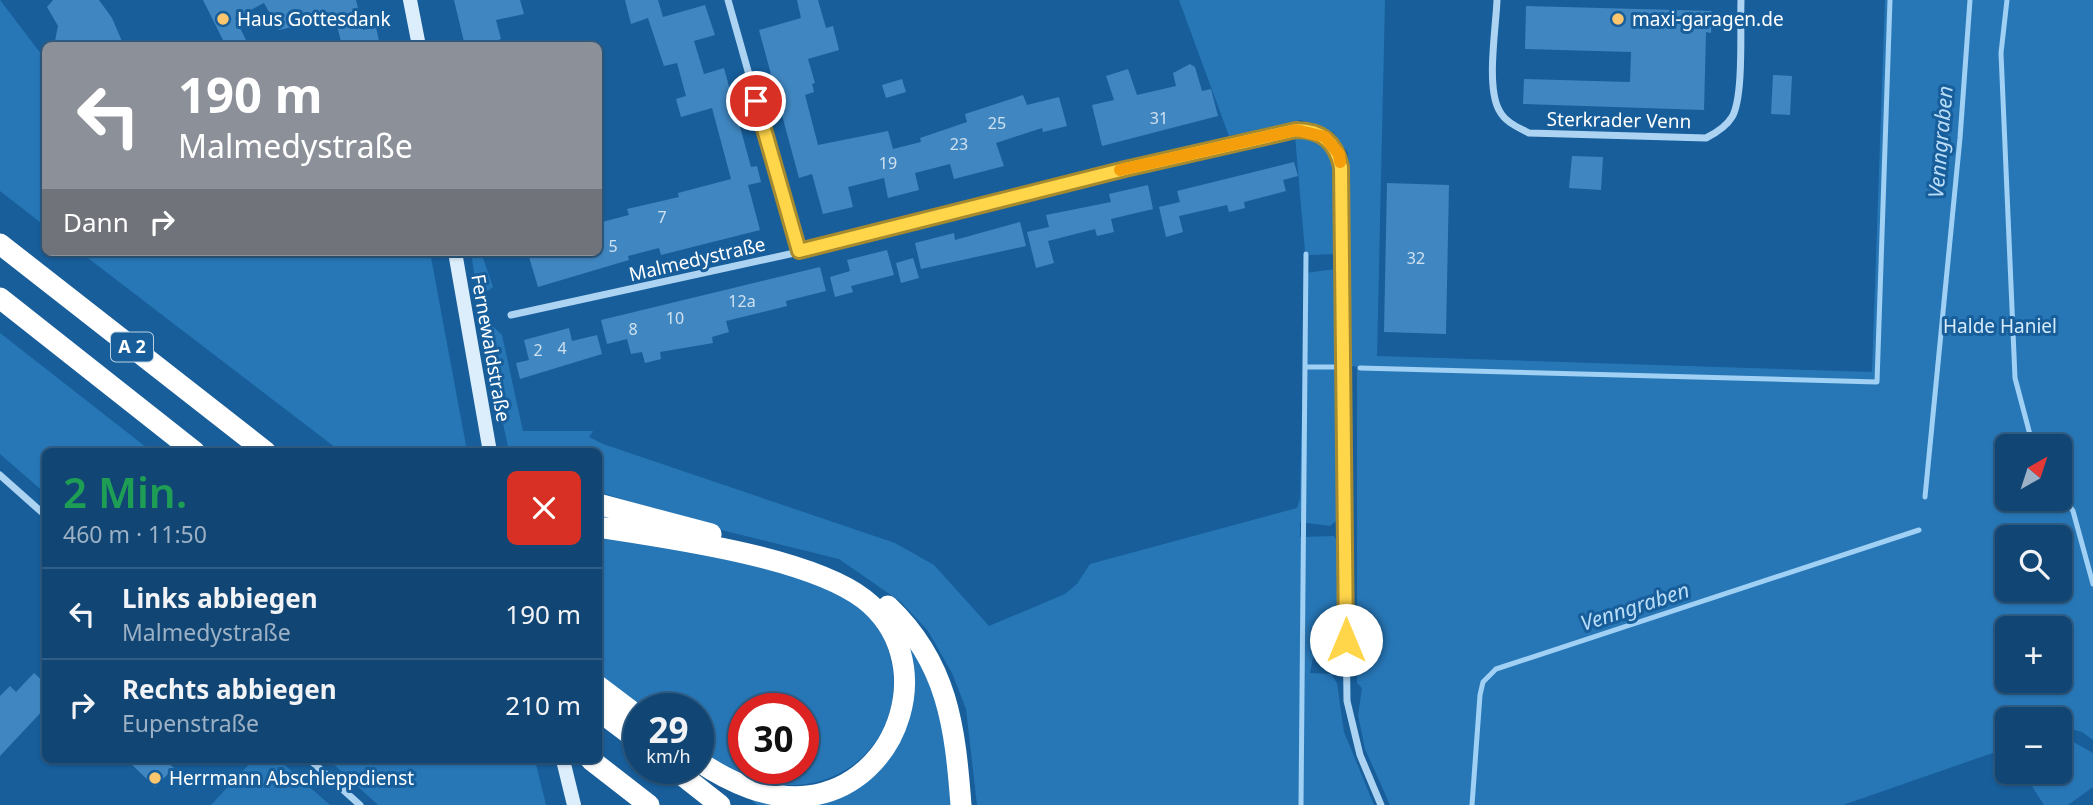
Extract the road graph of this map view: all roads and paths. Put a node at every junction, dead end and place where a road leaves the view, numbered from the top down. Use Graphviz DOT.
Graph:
graph roads {
  1 [pos="410,0"];
  2 [pos="728,0"];
  3 [pos="1497,0"];
  4 [pos="1741,0"];
  5 [pos="418,42"];
  6 [pos="0,244"];
  7 [pos="799,251"];
  8 [pos="455,256"];
  9 [pos="0,298"];
  10 [pos="511,315"];
  11 [pos="190,448"];
  12 [pos="261,448"];
  13 [pos="489,448"];
  14 [pos="0,475"];
  15 [pos="602,505"];
  16 [pos="42,512"];
  17 [pos="602,528"];
  18 [pos="602,689"];
  19 [pos="623,705"];
  20 [pos="602,713"];
  21 [pos="623,729"];
  22 [pos="313,763"];
  23 [pos="564,763"];
  24 [pos="595,763"];
  25 [pos="714,770"];
  26 [pos="693,784"];
  27 [pos="360,805"];
  28 [pos="574,805"];
  29 [pos="649,805"];
  30 [pos="720,805"];
  31 [pos="961,805"];
  32 [pos="1381,805"];
  1 -- 5 [label="main road"];
  2 -- 7 [label="street"];
  3 -- 4 [label="street, Sterkrader Venn"];
  6 -- 12 [label="highway, A 2"];
  7 -- 10 [label="street, Malmedystraße"];
  7 -- 32 [label="street, Malmedystraße"];
  8 -- 13 [label="main road, Fernewaldstraße"];
  9 -- 11 [label="highway, A 2"];
  14 -- 16 [label="street"];
  15 -- 31 [label="highway"];
  17 -- 25 [label="highway"];
  18 -- 19 [label="highway"];
  20 -- 21 [label="highway"];
  22 -- 27 [label="street"];
  23 -- 28 [label="main road"];
  24 -- 29 [label="highway"];
  26 -- 30 [label="highway"];
}
